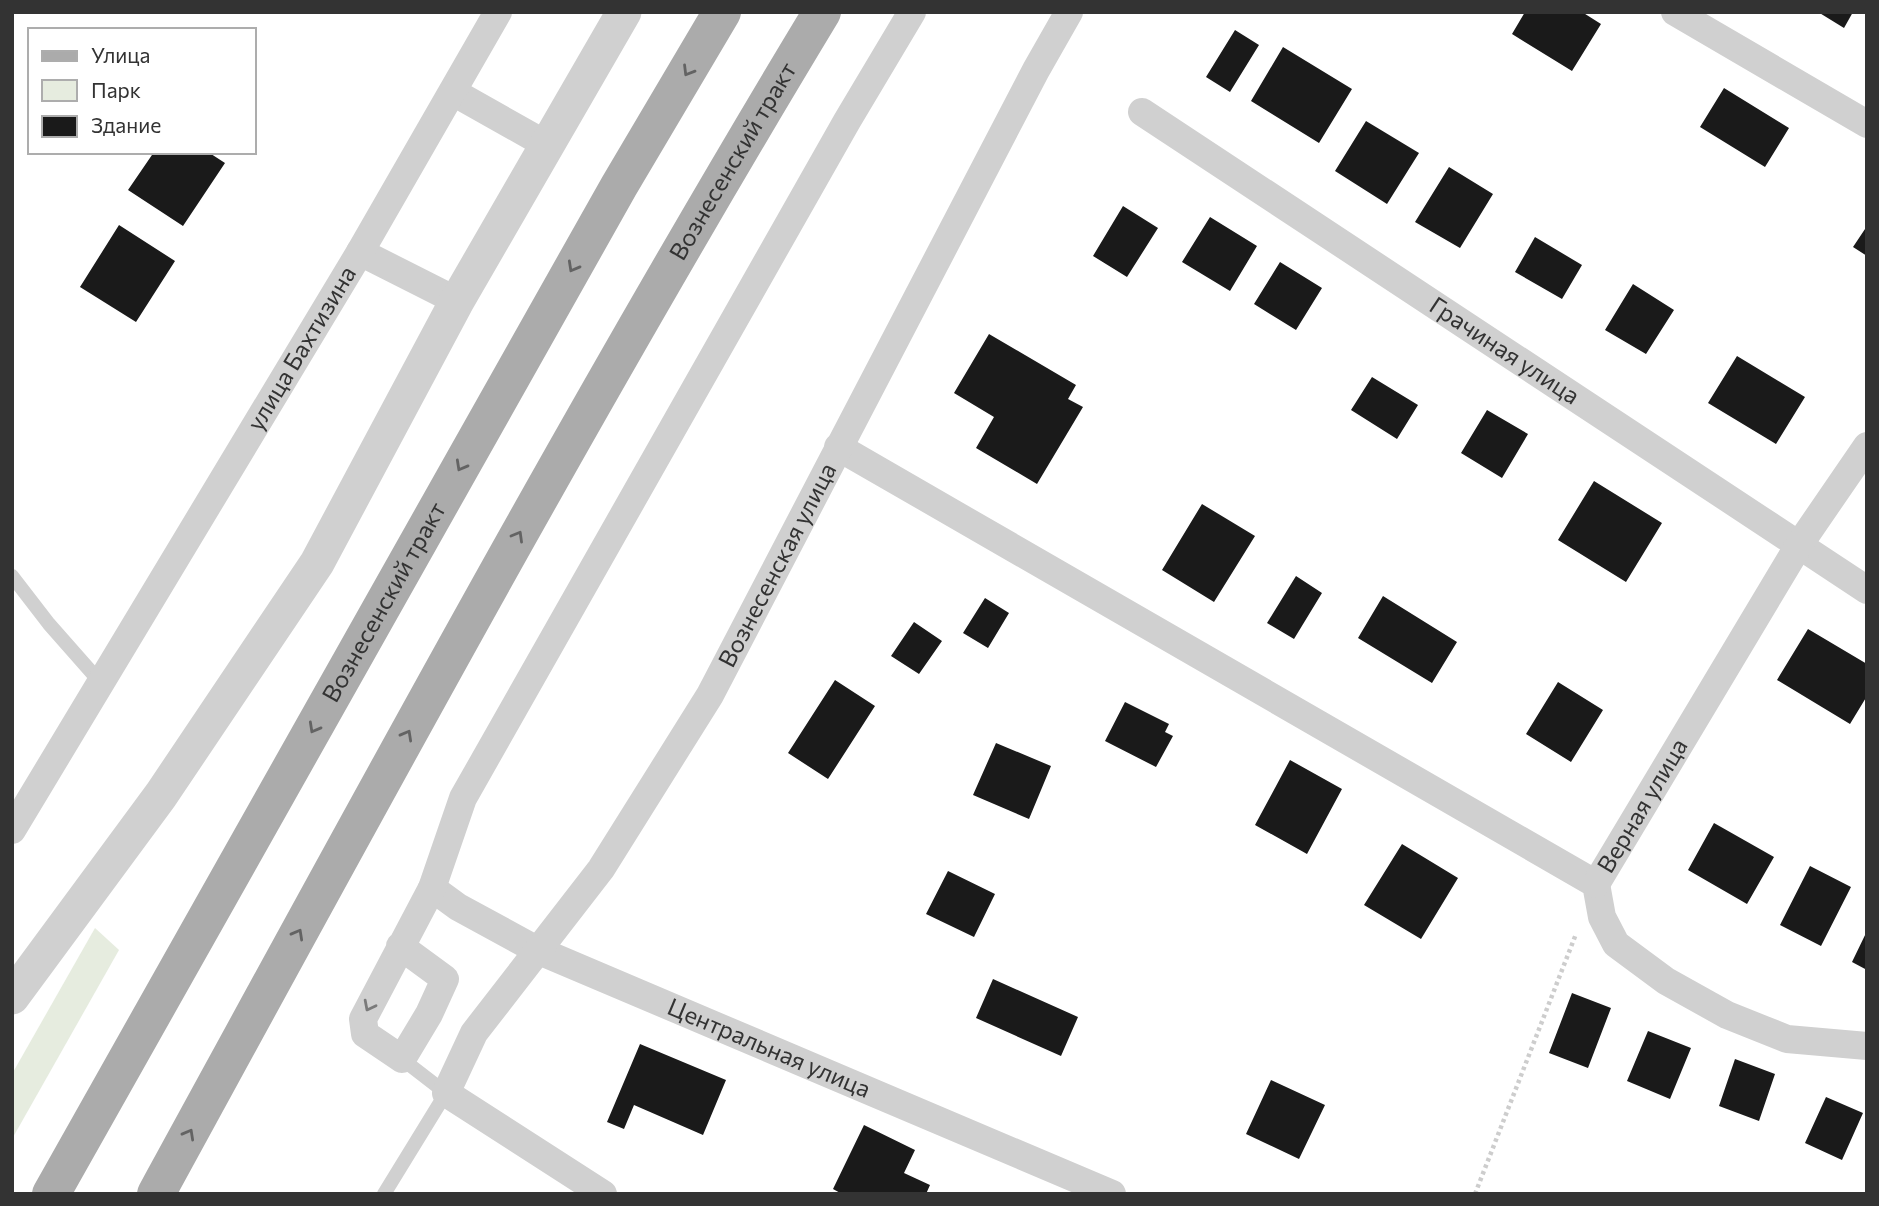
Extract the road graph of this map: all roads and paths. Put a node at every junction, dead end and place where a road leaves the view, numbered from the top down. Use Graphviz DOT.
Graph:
graph roads {
  1 [pos="498,12"];
  2 [pos="624,12"];
  3 [pos="723,12"];
  4 [pos="822,12"];
  5 [pos="912,12"];
  6 [pos="1069,12"];
  7 [pos="1675,12"];
  8 [pos="453,92"];
  9 [pos="1142,111"];
  10 [pos="1867,124"];
  11 [pos="547,145"];
  12 [pos="360,252"];
  13 [pos="457,301"];
  14 [pos="1867,446"];
  15 [pos="838,447"];
  16 [pos="1799,545"];
  17 [pos="12,576"];
  18 [pos="1867,590"];
  19 [pos="101,683"];
  20 [pos="12,830"];
  21 [pos="1596,884"];
  22 [pos="432,888"];
  23 [pos="400,946"];
  24 [pos="537,950"];
  25 [pos="12,997"];
  26 [pos="1867,1046"];
  27 [pos="402,1059"];
  28 [pos="446,1093"];
  29 [pos="597,1192"];
  30 [pos="51,1194"];
  31 [pos="156,1194"];
  32 [pos="384,1194"];
  33 [pos="1112,1194"];
  34 [pos="1475,1194"];
  1 -- 8 [label="street, улица Бахтизина"];
  2 -- 11 [label="street"];
  3 -- 30 [label="main road, Вознесенский тракт, one-way"];
  31 -- 4 [label="main road, Вознесенский тракт, one-way"];
  5 -- 22 [label="street"];
  6 -- 15 [label="street, Вознесенская улица"];
  7 -- 10 [label="street"];
  8 -- 11 [label="street"];
  8 -- 12 [label="street, улица Бахтизина"];
  9 -- 16 [label="street, Грачиная улица"];
  11 -- 13 [label="street"];
  12 -- 13 [label="street"];
  12 -- 19 [label="street, улица Бахтизина"];
  13 -- 25 [label="street"];
  14 -- 16 [label="street, Верная улица"];
  15 -- 21 [label="street"];
  15 -- 24 [label="street, Вознесенская улица"];
  16 -- 18 [label="street, Грачиная улица"];
  16 -- 21 [label="street, Верная улица"];
  17 -- 19 [label="lane"];
  19 -- 20 [label="street, улица Бахтизина"];
  21 -- 26 [label="street"];
  21 -- 34 [label="path, Верная улица"];
  22 -- 23 [label="street"];
  22 -- 24 [label="street, Центральная улица"];
  23 -- 27 [label="street, one-way"];
  23 -- 27 [label="street"];
  24 -- 28 [label="street, Вознесенская улица"];
  24 -- 33 [label="street, Центральная улица"];
  27 -- 28 [label="lane"];
  28 -- 29 [label="street"];
  28 -- 32 [label="lane"];
}
